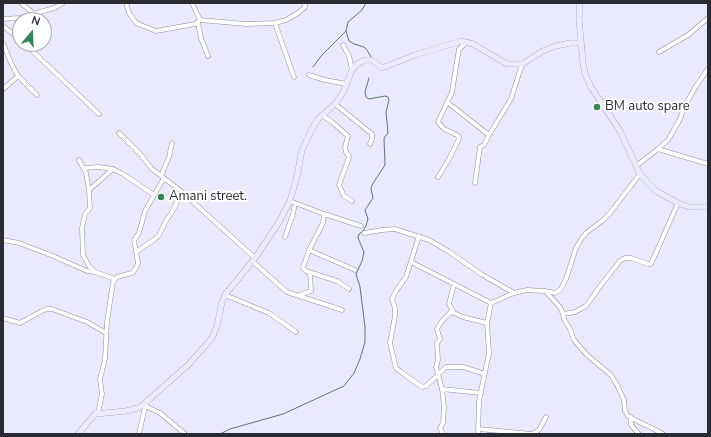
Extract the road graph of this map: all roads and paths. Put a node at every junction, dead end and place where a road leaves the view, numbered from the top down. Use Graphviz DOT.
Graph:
graph roads {
  1 [pos="21,3"];
  2 [pos="63,3"];
  3 [pos="126,3"];
  4 [pos="192,3"];
  5 [pos="304,3"];
  6 [pos="580,3"];
  7 [pos="32,12"];
  8 [pos="41,12"];
  9 [pos="708,18"];
  10 [pos="199,21"];
  11 [pos="275,23"];
  12 [pos="3,26"];
  13 [pos="12,33"];
  14 [pos="468,42"];
  15 [pos="3,43"];
  16 [pos="581,43"];
  17 [pos="343,45"];
  18 [pos="34,52"];
  19 [pos="659,52"];
  20 [pos="208,56"];
  21 [pos="522,64"];
  22 [pos="708,68"];
  23 [pos="352,70"];
  24 [pos="309,75"];
  25 [pos="18,76"];
  26 [pos="294,77"];
  27 [pos="347,84"];
  28 [pos="3,89"];
  29 [pos="37,95"];
  30 [pos="448,102"];
  31 [pos="335,104"];
  32 [pos="100,114"];
  33 [pos="322,115"];
  34 [pos="119,133"];
  35 [pos="489,135"];
  36 [pos="172,144"];
  37 [pos="370,144"];
  38 [pos="658,149"];
  39 [pos="78,160"];
  40 [pos="708,164"];
  41 [pos="636,166"];
  42 [pos="84,168"];
  43 [pos="113,169"];
  44 [pos="640,174"];
  45 [pos="163,177"];
  46 [pos="438,177"];
  47 [pos="475,183"];
  48 [pos="89,190"];
  49 [pos="182,192"];
  50 [pos="154,195"];
  51 [pos="352,201"];
  52 [pos="292,202"];
  53 [pos="678,203"];
  54 [pos="708,207"];
  55 [pos="324,214"];
  56 [pos="361,226"];
  57 [pos="364,233"];
  58 [pos="419,236"];
  59 [pos="285,237"];
  60 [pos="3,240"];
  61 [pos="309,250"];
  62 [pos="136,252"];
  63 [pos="253,259"];
  64 [pos="410,262"];
  65 [pos="355,270"];
  66 [pos="95,272"];
  67 [pos="310,273"];
  68 [pos="115,279"];
  69 [pos="454,284"];
  70 [pos="350,289"];
  71 [pos="545,291"];
  72 [pos="514,292"];
  73 [pos="225,295"];
  74 [pos="299,295"];
  75 [pos="491,303"];
  76 [pos="342,310"];
  77 [pos="452,311"];
  78 [pos="563,314"];
  79 [pos="3,318"];
  80 [pos="487,323"];
  81 [pos="296,332"];
  82 [pos="106,333"];
  83 [pos="485,374"];
  84 [pos="438,376"];
  85 [pos="442,389"];
  86 [pos="481,393"];
  87 [pos="144,406"];
  88 [pos="98,413"];
  89 [pos="546,417"];
  90 [pos="630,417"];
  91 [pos="478,429"];
  92 [pos="78,434"];
  93 [pos="139,434"];
  94 [pos="185,434"];
  95 [pos="443,434"];
  96 [pos="478,434"];
  97 [pos="639,434"];
  98 [pos="663,434"];
  1 -- 7 [label="street"];
  2 -- 8 [label="street"];
  3 -- 10 [label="street"];
  4 -- 10 [label="street"];
  5 -- 11 [label="street"];
  6 -- 16 [label="street"];
  9 -- 19 [label="street"];
  10 -- 11 [label="street"];
  10 -- 20 [label="street"];
  11 -- 26 [label="street"];
  12 -- 13 [label="street"];
  14 -- 21 [label="street"];
  14 -- 23 [label="street"];
  14 -- 30 [label="street"];
  15 -- 25 [label="street"];
  16 -- 21 [label="street"];
  16 -- 41 [label="street"];
  17 -- 23 [label="street"];
  18 -- 32 [label="street"];
  21 -- 35 [label="street"];
  22 -- 38 [label="street"];
  23 -- 27 [label="street"];
  24 -- 27 [label="street"];
  25 -- 28 [label="street"];
  25 -- 29 [label="street"];
  27 -- 31 [label="street"];
  30 -- 35 [label="street"];
  30 -- 46 [label="street"];
  31 -- 33 [label="street"];
  31 -- 37 [label="street"];
  33 -- 51 [label="street"];
  33 -- 52 [label="street"];
  34 -- 45 [label="street"];
  35 -- 47 [label="street"];
  36 -- 45 [label="street"];
  38 -- 40 [label="street"];
  38 -- 41 [label="street"];
  39 -- 42 [label="street"];
  41 -- 44 [label="street"];
  42 -- 43 [label="street"];
  42 -- 48 [label="street"];
  43 -- 48 [label="street"];
  43 -- 50 [label="street"];
  44 -- 53 [label="street"];
  44 -- 71 [label="street"];
  45 -- 49 [label="street"];
  45 -- 50 [label="street"];
  48 -- 66 [label="street"];
  49 -- 62 [label="street"];
  49 -- 63 [label="street"];
  50 -- 62 [label="street"];
  52 -- 55 [label="street"];
  52 -- 59 [label="street"];
  52 -- 63 [label="street"];
  53 -- 54 [label="street"];
  53 -- 78 [label="street"];
  55 -- 56 [label="street"];
  55 -- 61 [label="street"];
  57 -- 58 [label="street"];
  58 -- 64 [label="street"];
  58 -- 72 [label="street"];
  60 -- 66 [label="street"];
  61 -- 65 [label="street"];
  61 -- 67 [label="street"];
  62 -- 68 [label="street"];
  63 -- 73 [label="street"];
  63 -- 74 [label="street"];
  64 -- 69 [label="street"];
  64 -- 84 [label="street"];
  66 -- 68 [label="street"];
  67 -- 70 [label="street"];
  67 -- 74 [label="street"];
  68 -- 82 [label="street"];
  69 -- 75 [label="street"];
  69 -- 77 [label="street"];
  71 -- 72 [label="street"];
  71 -- 78 [label="street"];
  72 -- 75 [label="street"];
  73 -- 81 [label="street"];
  73 -- 87 [label="street"];
  74 -- 76 [label="street"];
  75 -- 80 [label="street"];
  77 -- 80 [label="street"];
  77 -- 84 [label="street"];
  78 -- 90 [label="street"];
  79 -- 82 [label="street"];
  80 -- 83 [label="street"];
  82 -- 88 [label="street"];
  83 -- 84 [label="street"];
  83 -- 86 [label="street"];
  84 -- 85 [label="street"];
  85 -- 86 [label="street"];
  85 -- 95 [label="street"];
  86 -- 91 [label="street"];
  87 -- 88 [label="street"];
  87 -- 93 [label="street"];
  87 -- 94 [label="street"];
  88 -- 92 [label="street"];
  89 -- 91 [label="street"];
  90 -- 97 [label="street"];
  90 -- 98 [label="street"];
  91 -- 96 [label="street"];
}
